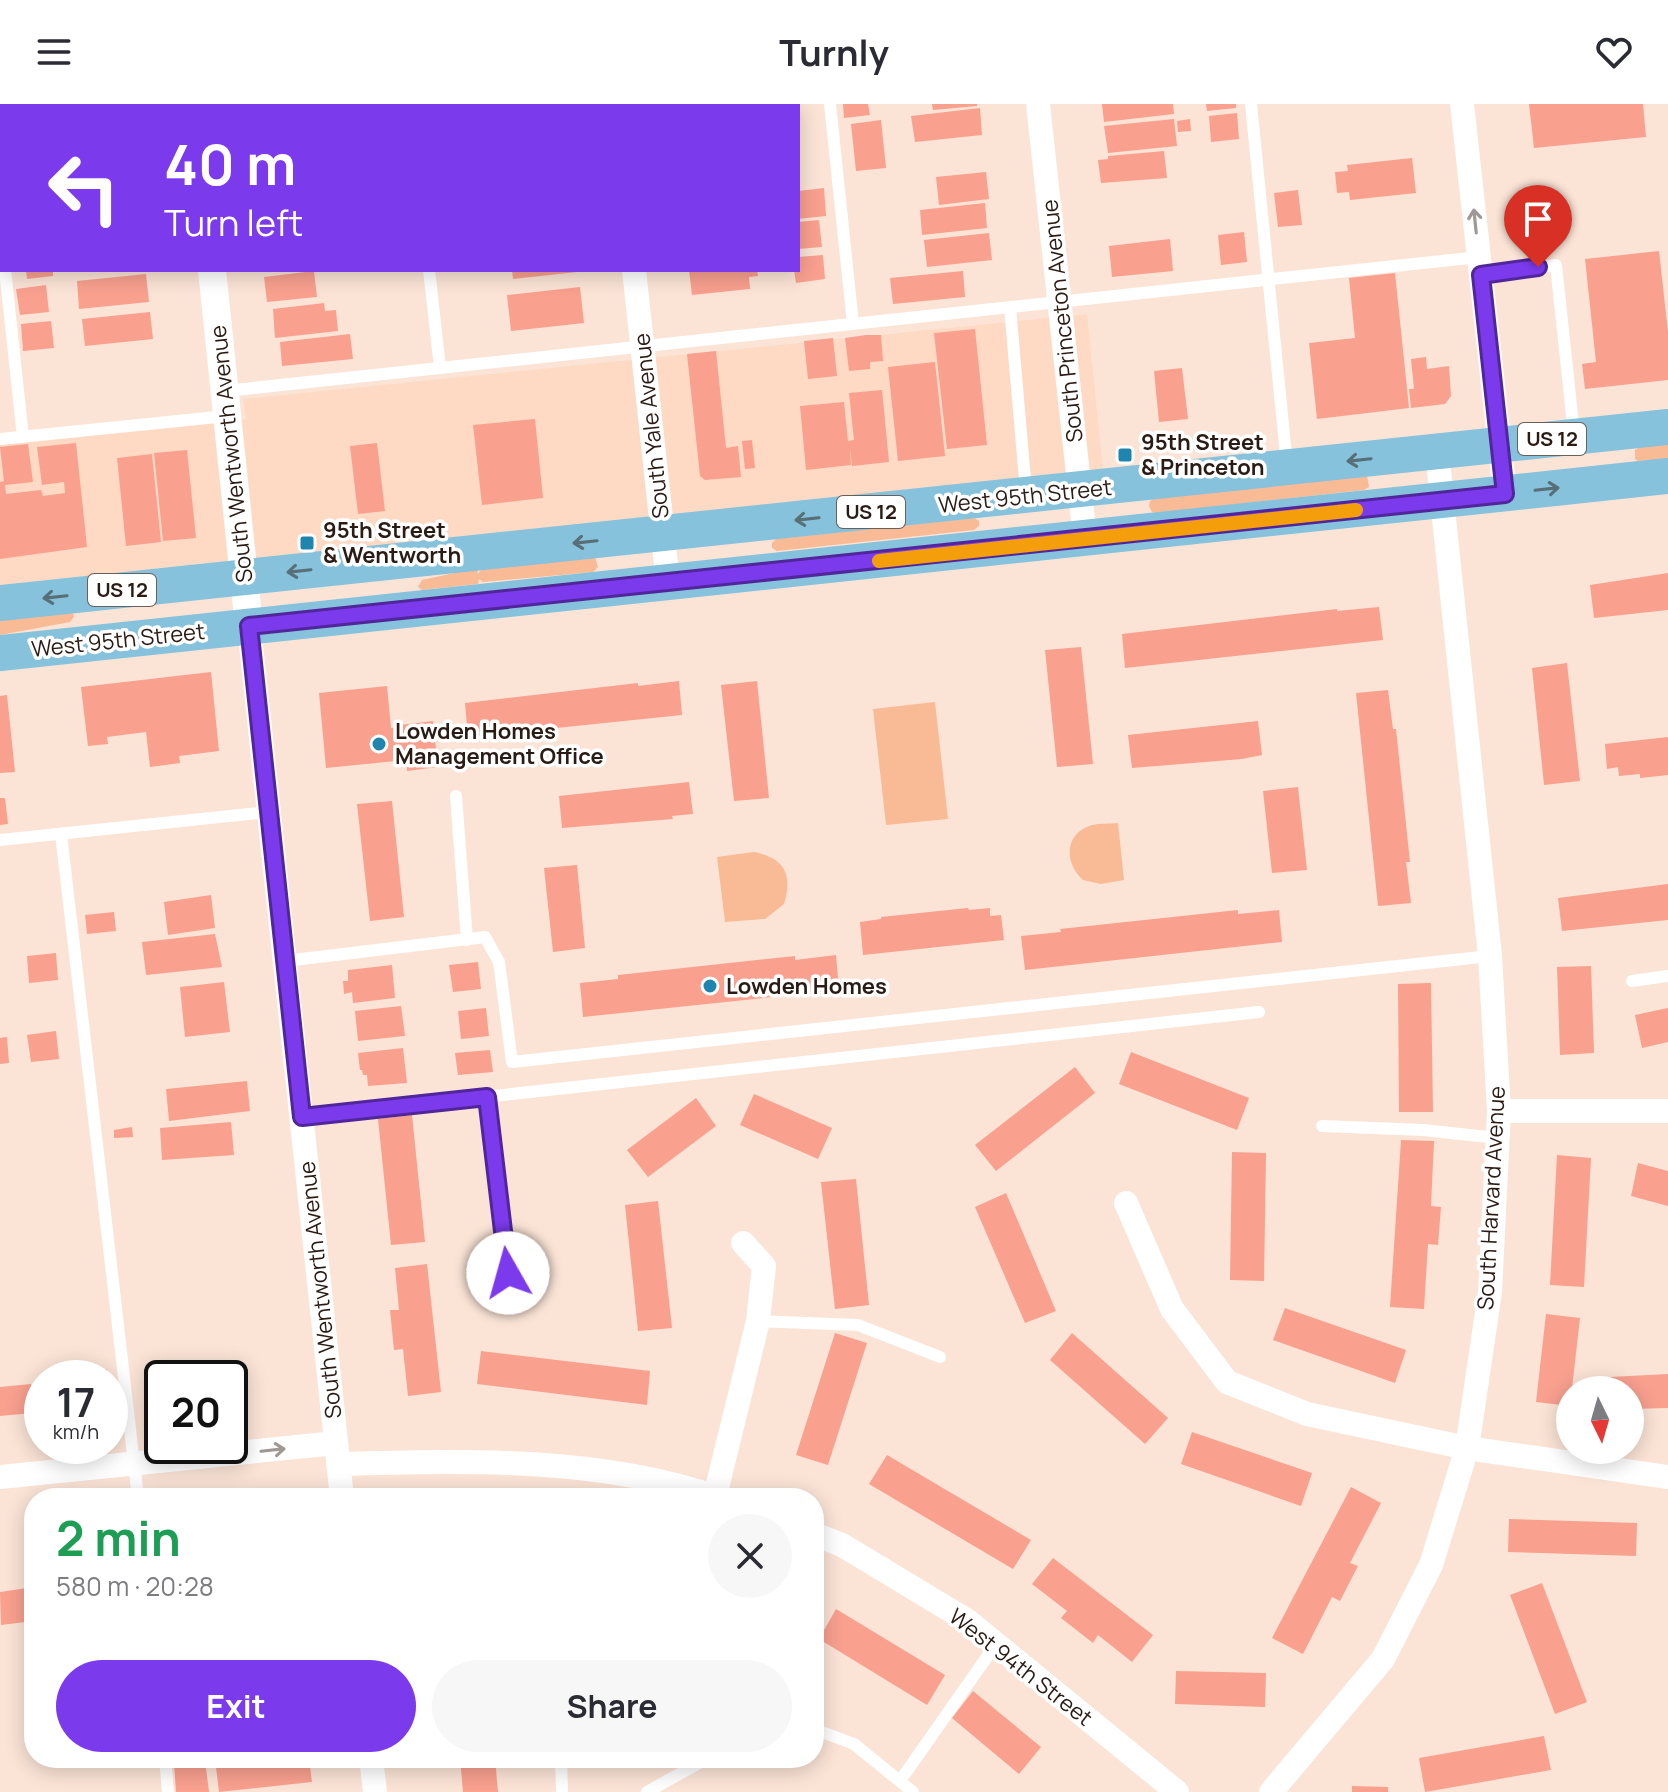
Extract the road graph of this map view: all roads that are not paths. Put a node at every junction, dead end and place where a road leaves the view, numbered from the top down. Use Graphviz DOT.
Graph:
graph roads {
  1 [pos="830,104"];
  2 [pos="1038,104"];
  3 [pos="1251,104"];
  4 [pos="1462,104"];
  5 [pos="1480,266"];
  6 [pos="5,272"];
  7 [pos="212,272"];
  8 [pos="429,272"];
  9 [pos="634,272"];
  10 [pos="1269,280"];
  11 [pos="1059,302"];
  12 [pos="1010,307"];
  13 [pos="853,324"];
  14 [pos="642,347"];
  15 [pos="440,368"];
  16 [pos="226,404"];
  17 [pos="1668,427"];
  18 [pos="23,437"];
  19 [pos="1574,437"];
  20 [pos="0,439"];
  21 [pos="1500,445"];
  22 [pos="1437,452"];
  23 [pos="1288,468"];
  24 [pos="1668,476"];
  25 [pos="1080,490"];
  26 [pos="1505,494"];
  27 [pos="1026,496"];
  28 [pos="1442,500"];
  29 [pos="663,534"];
  30 [pos="1085,539"];
  31 [pos="244,576"];
  32 [pos="668,583"];
  33 [pos="0,603"];
  34 [pos="249,626"];
  35 [pos="0,653"];
  36 [pos="456,796"];
  37 [pos="268,812"];
  38 [pos="61,834"];
  39 [pos="0,840"];
  40 [pos="467,940"];
  41 [pos="1490,956"];
  42 [pos="285,961"];
  43 [pos="1668,976"];
  44 [pos="1632,981"];
  45 [pos="1259,1012"];
  46 [pos="487,1097"];
  47 [pos="1499,1111"];
  48 [pos="1668,1111"];
  49 [pos="302,1117"];
  50 [pos="1322,1126"];
  51 [pos="1497,1138"];
  52 [pos="1126,1203"];
  53 [pos="743,1243"];
  54 [pos="511,1302"];
  55 [pos="758,1321"];
  56 [pos="940,1357"];
  57 [pos="1467,1448"];
  58 [pos="337,1454"];
  59 [pos="135,1463"];
  60 [pos="0,1477"];
  61 [pos="1668,1477"];
  62 [pos="137,1488"];
  63 [pos="341,1488"];
  64 [pos="681,1488"];
  65 [pos="719,1488"];
  66 [pos="824,1538"];
  67 [pos="996,1644"];
  68 [pos="824,1733"];
  69 [pos="166,1768"];
  70 [pos="372,1768"];
  71 [pos="561,1768"];
  72 [pos="690,1768"];
  73 [pos="900,1781"];
  74 [pos="168,1792"];
  75 [pos="375,1792"];
  76 [pos="562,1792"];
  77 [pos="647,1792"];
  78 [pos="913,1792"];
  79 [pos="1177,1792"];
  80 [pos="1271,1792"];
  1 -- 13 [label="lane"];
  2 -- 11 [label="street, South Princeton Avenue"];
  3 -- 10 [label="lane"];
  5 -- 4 [label="street, one-way"];
  5 -- 10 [label="lane"];
  5 -- 19 [label="lane"];
  5 -- 21 [label="street"];
  6 -- 18 [label="lane"];
  7 -- 16 [label="street, South Wentworth Avenue"];
  8 -- 15 [label="lane"];
  9 -- 14 [label="street, South Yale Avenue"];
  10 -- 11 [label="lane"];
  10 -- 23 [label="lane"];
  11 -- 12 [label="lane"];
  11 -- 25 [label="street, South Princeton Avenue"];
  12 -- 13 [label="lane"];
  12 -- 27 [label="lane"];
  13 -- 14 [label="lane"];
  14 -- 15 [label="lane"];
  14 -- 29 [label="street, South Yale Avenue"];
  15 -- 16 [label="lane"];
  16 -- 18 [label="lane"];
  16 -- 31 [label="street, South Wentworth Avenue"];
  17 -- 19 [label="main road, West 95th Street / US 12"];
  18 -- 20 [label="lane"];
  19 -- 21 [label="main road, West 95th Street / US 12"];
  21 -- 22 [label="main road, West 95th Street / US 12"];
  21 -- 26 [label="street"];
  22 -- 23 [label="main road, West 95th Street / US 12, one-way"];
  22 -- 28 [label="street, South Harvard Avenue"];
  23 -- 25 [label="main road, West 95th Street / US 12"];
  26 -- 24 [label="main road, West 95th Street / US 12, one-way"];
  25 -- 27 [label="main road, West 95th Street / US 12"];
  25 -- 30 [label="street, South Princeton Avenue"];
  26 -- 28 [label="main road, West 95th Street / US 12"];
  27 -- 29 [label="main road, West 95th Street / US 12, one-way"];
  28 -- 30 [label="main road, West 95th Street / US 12"];
  28 -- 41 [label="street, South Harvard Avenue"];
  29 -- 31 [label="main road, West 95th Street / US 12, one-way"];
  29 -- 32 [label="street, South Yale Avenue"];
  30 -- 32 [label="main road, West 95th Street / US 12"];
  31 -- 33 [label="main road, West 95th Street / US 12, one-way"];
  31 -- 34 [label="street, South Wentworth Avenue"];
  32 -- 34 [label="main road, West 95th Street / US 12"];
  34 -- 35 [label="main road, West 95th Street / US 12"];
  34 -- 37 [label="street, South Wentworth Avenue"];
  36 -- 40 [label="lane"];
  37 -- 38 [label="lane"];
  37 -- 42 [label="street, South Wentworth Avenue"];
  38 -- 39 [label="lane"];
  38 -- 59 [label="lane"];
  40 -- 41 [label="lane"];
  40 -- 42 [label="lane"];
  41 -- 47 [label="street, South Harvard Avenue"];
  42 -- 49 [label="street, South Wentworth Avenue"];
  43 -- 44 [label="lane"];
  45 -- 46 [label="lane"];
  46 -- 49 [label="lane"];
  46 -- 54 [label="lane"];
  47 -- 48 [label="street"];
  47 -- 51 [label="street, South Harvard Avenue"];
  49 -- 58 [label="street, South Wentworth Avenue"];
  50 -- 51 [label="lane"];
  51 -- 57 [label="street, South Harvard Avenue"];
  52 -- 57 [label="street"];
  53 -- 55 [label="street"];
  55 -- 56 [label="lane"];
  55 -- 65 [label="street"];
  57 -- 61 [label="street"];
  57 -- 80 [label="street, South Harvard Avenue"];
  59 -- 58 [label="street, one-way"];
  58 -- 63 [label="street, South Wentworth Avenue"];
  58 -- 64 [label="street"];
  59 -- 60 [label="street"];
  59 -- 62 [label="lane"];
  66 -- 67 [label="street, West 94th Street"];
  67 -- 73 [label="lane"];
  67 -- 79 [label="street, West 94th Street"];
  68 -- 73 [label="lane"];
  69 -- 74 [label="lane"];
  70 -- 75 [label="street"];
  71 -- 76 [label="lane"];
  72 -- 77 [label="lane"];
  73 -- 78 [label="lane"];
}
